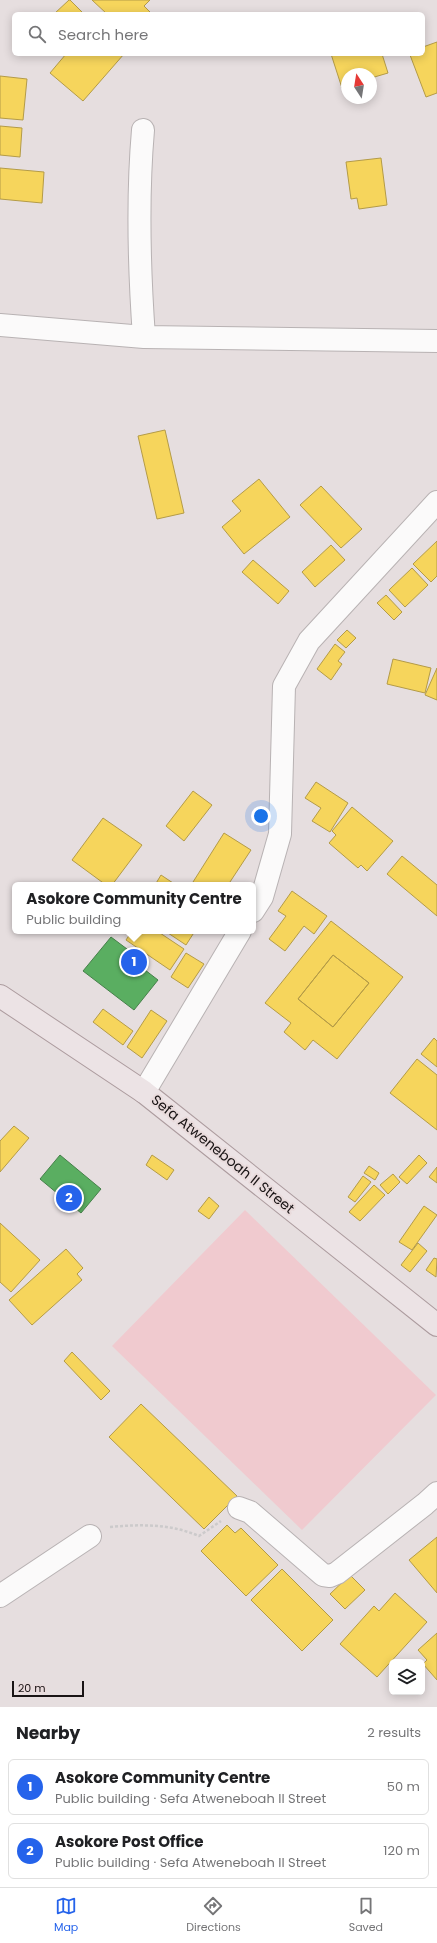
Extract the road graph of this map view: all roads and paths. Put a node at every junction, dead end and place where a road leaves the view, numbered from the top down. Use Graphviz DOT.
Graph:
graph roads {
  1 [pos="143,130"];
  2 [pos="0,325"];
  3 [pos="144,337"];
  4 [pos="437,341"];
  5 [pos="437,502"];
  6 [pos="256,906"];
  7 [pos="238,934"];
  8 [pos="0,996"];
  9 [pos="144,1092"];
  10 [pos="437,1325"];
  11 [pos="437,1493"];
  12 [pos="239,1508"];
  13 [pos="90,1536"];
  14 [pos="8,1590"];
  1 -- 3 [label="street"];
  2 -- 3 [label="street"];
  3 -- 4 [label="street"];
  5 -- 6 [label="street"];
  7 -- 9 [label="street"];
  8 -- 9 [label="main road, Sefa Atweneboah II Street"];
  9 -- 10 [label="main road, Sefa Atweneboah II Street"];
  11 -- 12 [label="street"];
  12 -- 13 [label="path"];
  13 -- 14 [label="street"];
}
